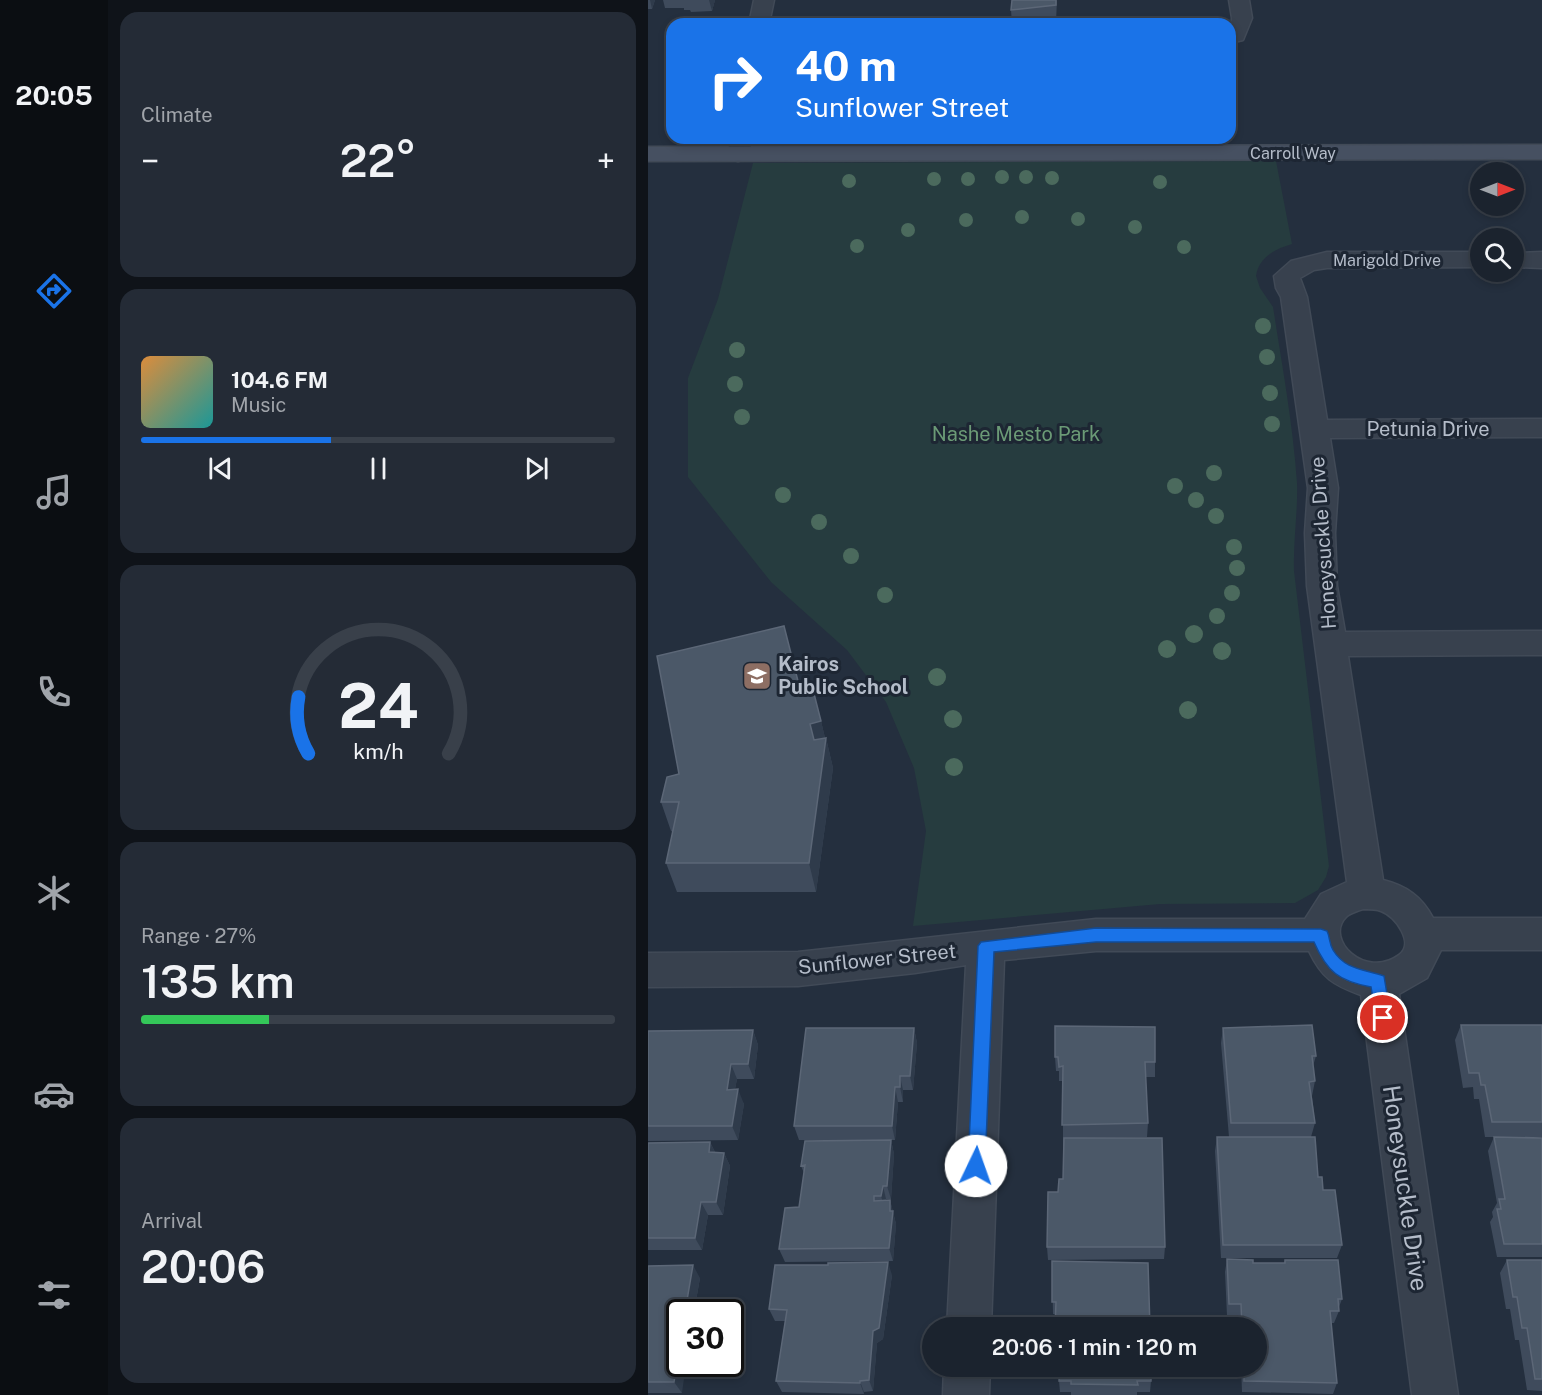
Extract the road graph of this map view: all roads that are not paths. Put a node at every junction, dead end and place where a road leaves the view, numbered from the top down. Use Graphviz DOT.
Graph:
graph roads {
  1 [pos="764,0"];
  2 [pos="1239,0"];
  3 [pos="760,18"];
  4 [pos="1236,31"];
  5 [pos="1542,135"];
  6 [pos="648,136"];
  7 [pos="666,136"];
  8 [pos="1236,136"];
  9 [pos="741,146"];
  10 [pos="1542,152"];
  11 [pos="648,154"];
  12 [pos="1470,260"];
  13 [pos="1524,260"];
  14 [pos="1542,260"];
  15 [pos="1295,267"];
  16 [pos="1542,428"];
  17 [pos="1314,429"];
  18 [pos="1542,643"];
  19 [pos="1330,644"];
  20 [pos="1367,893"];
  21 [pos="1423,934"];
  22 [pos="1542,934"];
  23 [pos="1321,936"];
  24 [pos="986,946"];
  25 [pos="648,970"];
  26 [pos="1378,981"];
  27 [pos="969,1317"];
  28 [pos="967,1377"];
  29 [pos="966,1395"];
  30 [pos="1435,1395"];
  1 -- 3 [label="street"];
  2 -- 4 [label="street"];
  5 -- 8 [label="street, Carroll Way"];
  6 -- 7 [label="street"];
  9 -- 10 [label="street, Carroll Way"];
  9 -- 11 [label="street, Carroll Way"];
  12 -- 15 [label="street, Marigold Drive"];
  13 -- 14 [label="street"];
  15 -- 17 [label="street, Honeysuckle Drive"];
  16 -- 17 [label="street, Petunia Drive"];
  17 -- 19 [label="street, Honeysuckle Drive"];
  18 -- 19 [label="street"];
  19 -- 20 [label="street, Honeysuckle Drive"];
  20 -- 21 [label="street"];
  20 -- 23 [label="street"];
  21 -- 22 [label="street"];
  21 -- 26 [label="street"];
  23 -- 24 [label="street, Sunflower Street"];
  23 -- 26 [label="street"];
  24 -- 25 [label="street, Sunflower Street"];
  24 -- 27 [label="street"];
  26 -- 30 [label="street, Honeysuckle Drive"];
  28 -- 29 [label="street"];
}
